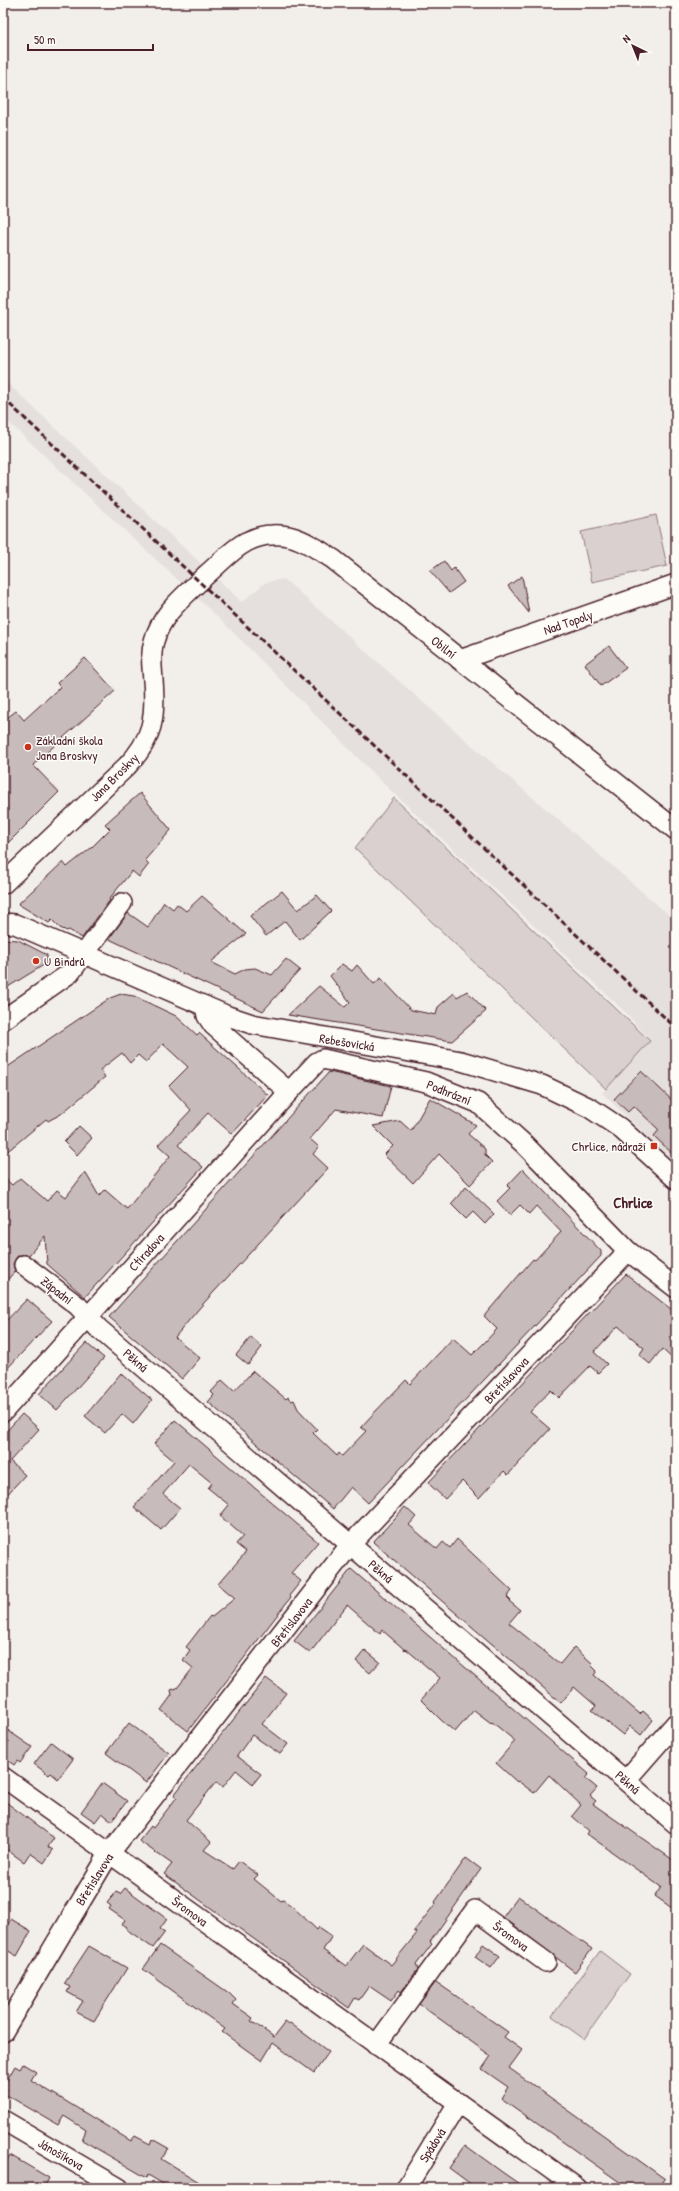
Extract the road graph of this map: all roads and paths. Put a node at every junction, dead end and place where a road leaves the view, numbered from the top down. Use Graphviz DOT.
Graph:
graph roads {
  1 [pos="200,581"];
  2 [pos="676,584"];
  3 [pos="460,660"];
  4 [pos="676,830"];
  5 [pos="3,884"];
  6 [pos="122,902"];
  7 [pos="3,923"];
  8 [pos="83,954"];
  9 [pos="205,1006"];
  10 [pos="3,1020"];
  11 [pos="289,1092"];
  12 [pos="676,1179"];
  13 [pos="628,1251"];
  14 [pos="24,1265"];
  15 [pos="676,1288"];
  16 [pos="88,1317"];
  17 [pos="3,1412"];
  18 [pos="350,1545"];
  19 [pos="676,1723"];
  20 [pos="3,1777"];
  21 [pos="626,1780"];
  22 [pos="676,1824"];
  23 [pos="109,1854"];
  24 [pos="546,1962"];
  25 [pos="3,2032"];
  26 [pos="376,2045"];
  27 [pos="458,2103"];
  28 [pos="3,2120"];
  29 [pos="119,2188"];
  30 [pos="406,2188"];
  31 [pos="577,2188"];
  1 -- 3 [label="street, Obilní"];
  1 -- 5 [label="street, Jana Broskvy"];
  2 -- 3 [label="street, Nad Topoly"];
  3 -- 4 [label="street, Obilní"];
  6 -- 8 [label="street"];
  7 -- 8 [label="street, Rebešovická"];
  8 -- 9 [label="street, Rebešovická"];
  8 -- 10 [label="street"];
  9 -- 11 [label="street"];
  9 -- 12 [label="street, Rebešovická"];
  11 -- 13 [label="street, Podhrázní"];
  11 -- 16 [label="street, Ctiradova"];
  13 -- 15 [label="street, Podhrázní"];
  13 -- 18 [label="street, Břetislavova"];
  14 -- 16 [label="street, Západní"];
  16 -- 17 [label="street, Ctiradova"];
  16 -- 18 [label="street, Pěkná"];
  18 -- 21 [label="street, Pěkná"];
  18 -- 23 [label="street, Břetislavova"];
  19 -- 21 [label="street"];
  20 -- 23 [label="street, Šromova"];
  21 -- 22 [label="street, Pěkná"];
  23 -- 25 [label="street, Břetislavova"];
  23 -- 26 [label="street, Šromova"];
  24 -- 26 [label="street, Šromova"];
  26 -- 27 [label="street, Šromova"];
  27 -- 30 [label="street, Spádová"];
  27 -- 31 [label="street, Šromova"];
  28 -- 29 [label="street, Jánošíkova"];
}
